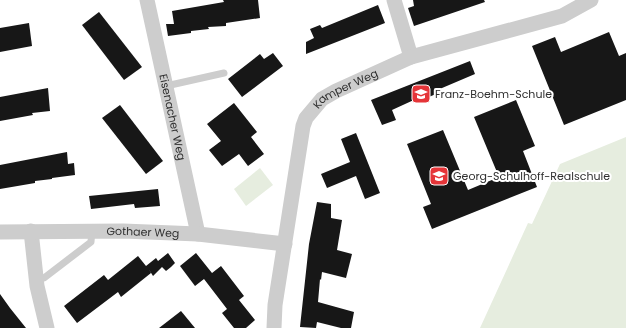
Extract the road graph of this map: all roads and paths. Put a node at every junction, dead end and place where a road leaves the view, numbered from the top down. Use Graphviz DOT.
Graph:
graph roads {
  1 [pos="147,0"];
  2 [pos="394,0"];
  3 [pos="591,0"];
  4 [pos="411,57"];
  5 [pos="224,73"];
  6 [pos="166,86"];
  7 [pos="92,230"];
  8 [pos="31,231"];
  9 [pos="0,232"];
  10 [pos="198,234"];
  11 [pos="284,244"];
  12 [pos="36,278"];
  13 [pos="47,328"];
  14 [pos="274,328"];
  1 -- 6 [label="street, Eisenacher Weg"];
  2 -- 4 [label="street"];
  3 -- 4 [label="street, Kamper Weg"];
  4 -- 11 [label="street, Kamper Weg"];
  5 -- 6 [label="lane"];
  6 -- 10 [label="street, Eisenacher Weg"];
  7 -- 8 [label="street, Gothaer Weg"];
  7 -- 10 [label="street, Gothaer Weg"];
  7 -- 12 [label="lane"];
  8 -- 9 [label="street, Gothaer Weg"];
  8 -- 12 [label="street"];
  10 -- 11 [label="street, Gothaer Weg"];
  11 -- 14 [label="street, Kamper Weg"];
  12 -- 13 [label="street"];
}
